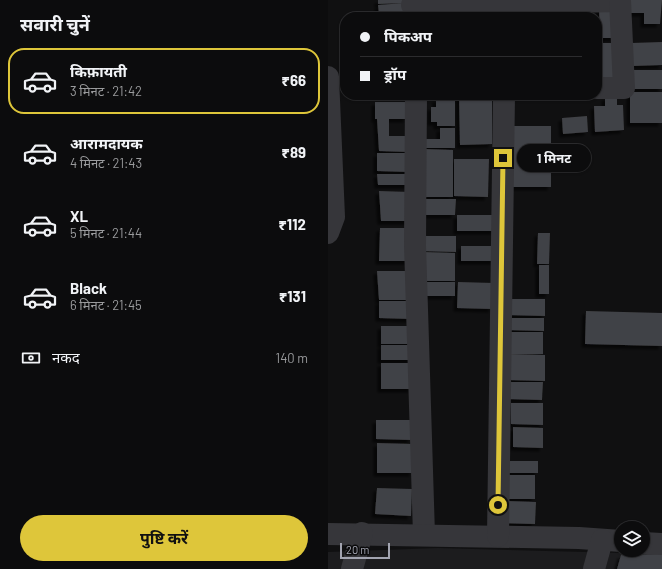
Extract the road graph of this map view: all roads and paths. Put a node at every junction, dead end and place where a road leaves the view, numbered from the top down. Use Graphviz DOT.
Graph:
graph roads {
  1 [pos="620,0"];
  2 [pos="412,8"];
  3 [pos="328,77"];
  4 [pos="602,88"];
  5 [pos="416,100"];
  6 [pos="504,100"];
  7 [pos="328,233"];
  8 [pos="362,533"];
  9 [pos="328,534"];
  10 [pos="424,535"];
  11 [pos="498,536"];
  12 [pos="612,541"];
  13 [pos="650,543"];
  14 [pos="662,544"];
  15 [pos="352,569"];
  16 [pos="594,569"];
  1 -- 2 [label="street"];
  1 -- 4 [label="street"];
  3 -- 7 [label="street"];
  5 -- 10 [label="street"];
  6 -- 11 [label="street"];
  8 -- 9 [label="street"];
  8 -- 10 [label="street"];
  8 -- 15 [label="street"];
  10 -- 11 [label="street"];
  11 -- 12 [label="street"];
  12 -- 16 [label="street"];
  13 -- 14 [label="street"];
}
